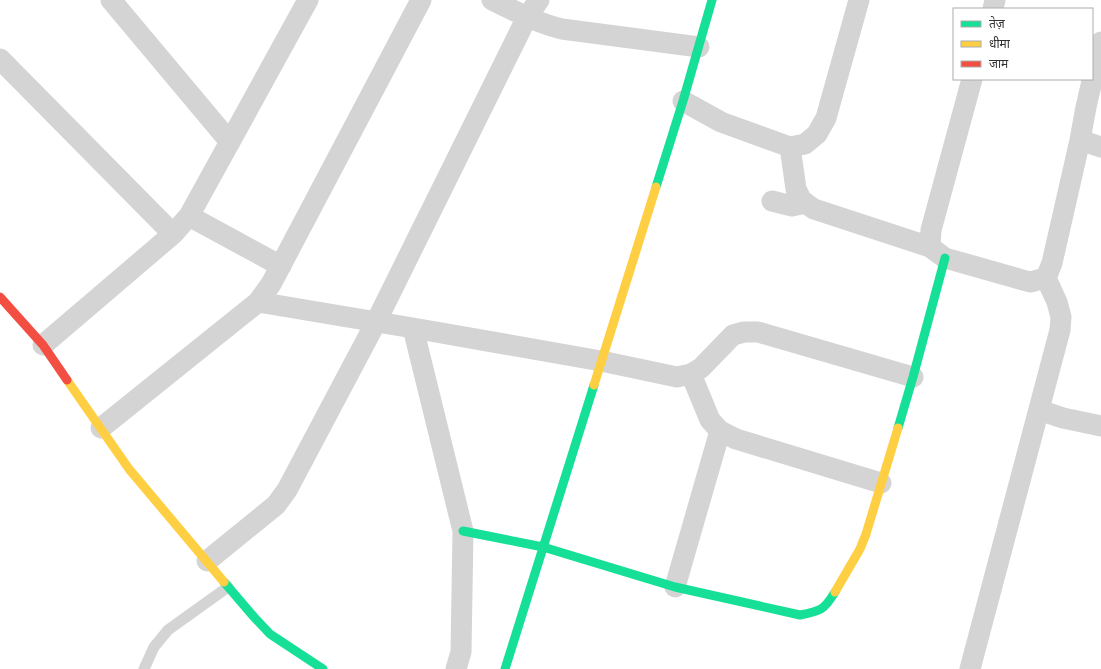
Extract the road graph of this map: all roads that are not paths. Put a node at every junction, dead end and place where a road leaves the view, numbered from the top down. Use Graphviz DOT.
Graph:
graph roads {
  1 [pos="111,0"];
  2 [pos="421,0"];
  3 [pos="492,0"];
  4 [pos="539,0"];
  5 [pos="712,0"];
  6 [pos="859,0"];
  7 [pos="305,2"];
  8 [pos="527,17"];
  9 [pos="1101,42"];
  10 [pos="699,47"];
  11 [pos="0,59"];
  12 [pos="1093,77"];
  13 [pos="972,80"];
  14 [pos="1092,80"];
  15 [pos="683,101"];
  16 [pos="1080,140"];
  17 [pos="230,142"];
  18 [pos="790,146"];
  19 [pos="1101,147"];
  20 [pos="772,200"];
  21 [pos="806,203"];
  22 [pos="190,216"];
  23 [pos="173,234"];
  24 [pos="937,253"];
  25 [pos="281,266"];
  26 [pos="1046,278"];
  27 [pos="0,297"];
  28 [pos="258,302"];
  29 [pos="376,322"];
  30 [pos="413,328"];
  31 [pos="43,345"];
  32 [pos="601,361"];
  33 [pos="691,374"];
  34 [pos="913,377"];
  35 [pos="1039,410"];
  36 [pos="1101,426"];
  37 [pos="101,428"];
  38 [pos="720,431"];
  39 [pos="881,483"];
  40 [pos="463,531"];
  41 [pos="543,547"];
  42 [pos="206,561"];
  43 [pos="675,586"];
  44 [pos="228,587"];
  45 [pos="144,669"];
  46 [pos="323,669"];
  47 [pos="456,669"];
  48 [pos="505,669"];
  49 [pos="970,669"];
  1 -- 17 [label="street"];
  2 -- 25 [label="street"];
  3 -- 8 [label="street"];
  4 -- 8 [label="street"];
  5 -- 10 [label="street"];
  6 -- 18 [label="street"];
  7 -- 17 [label="street"];
  8 -- 10 [label="street"];
  8 -- 29 [label="street"];
  9 -- 12 [label="street"];
  10 -- 15 [label="street"];
  11 -- 23 [label="street"];
  13 -- 24 [label="street"];
  14 -- 16 [label="street"];
  15 -- 18 [label="street"];
  15 -- 32 [label="street"];
  16 -- 19 [label="street"];
  16 -- 26 [label="street"];
  17 -- 22 [label="street"];
  18 -- 21 [label="street"];
  20 -- 21 [label="street"];
  21 -- 24 [label="street"];
  22 -- 23 [label="street"];
  22 -- 25 [label="street"];
  23 -- 31 [label="street"];
  24 -- 26 [label="street"];
  24 -- 34 [label="street"];
  25 -- 28 [label="street"];
  26 -- 35 [label="street"];
  27 -- 31 [label="street"];
  28 -- 29 [label="street"];
  28 -- 37 [label="street"];
  29 -- 30 [label="street"];
  29 -- 42 [label="street"];
  30 -- 32 [label="street"];
  30 -- 40 [label="street"];
  31 -- 37 [label="street"];
  32 -- 33 [label="street"];
  32 -- 41 [label="street"];
  33 -- 34 [label="street"];
  33 -- 38 [label="street"];
  34 -- 39 [label="street"];
  35 -- 36 [label="street"];
  35 -- 49 [label="street"];
  37 -- 42 [label="street"];
  38 -- 39 [label="street"];
  38 -- 43 [label="street"];
  39 -- 43 [label="street"];
  40 -- 41 [label="street"];
  40 -- 47 [label="street"];
  41 -- 43 [label="street"];
  41 -- 48 [label="street"];
  42 -- 44 [label="street"];
  44 -- 45 [label="lane"];
  44 -- 46 [label="street"];
}
